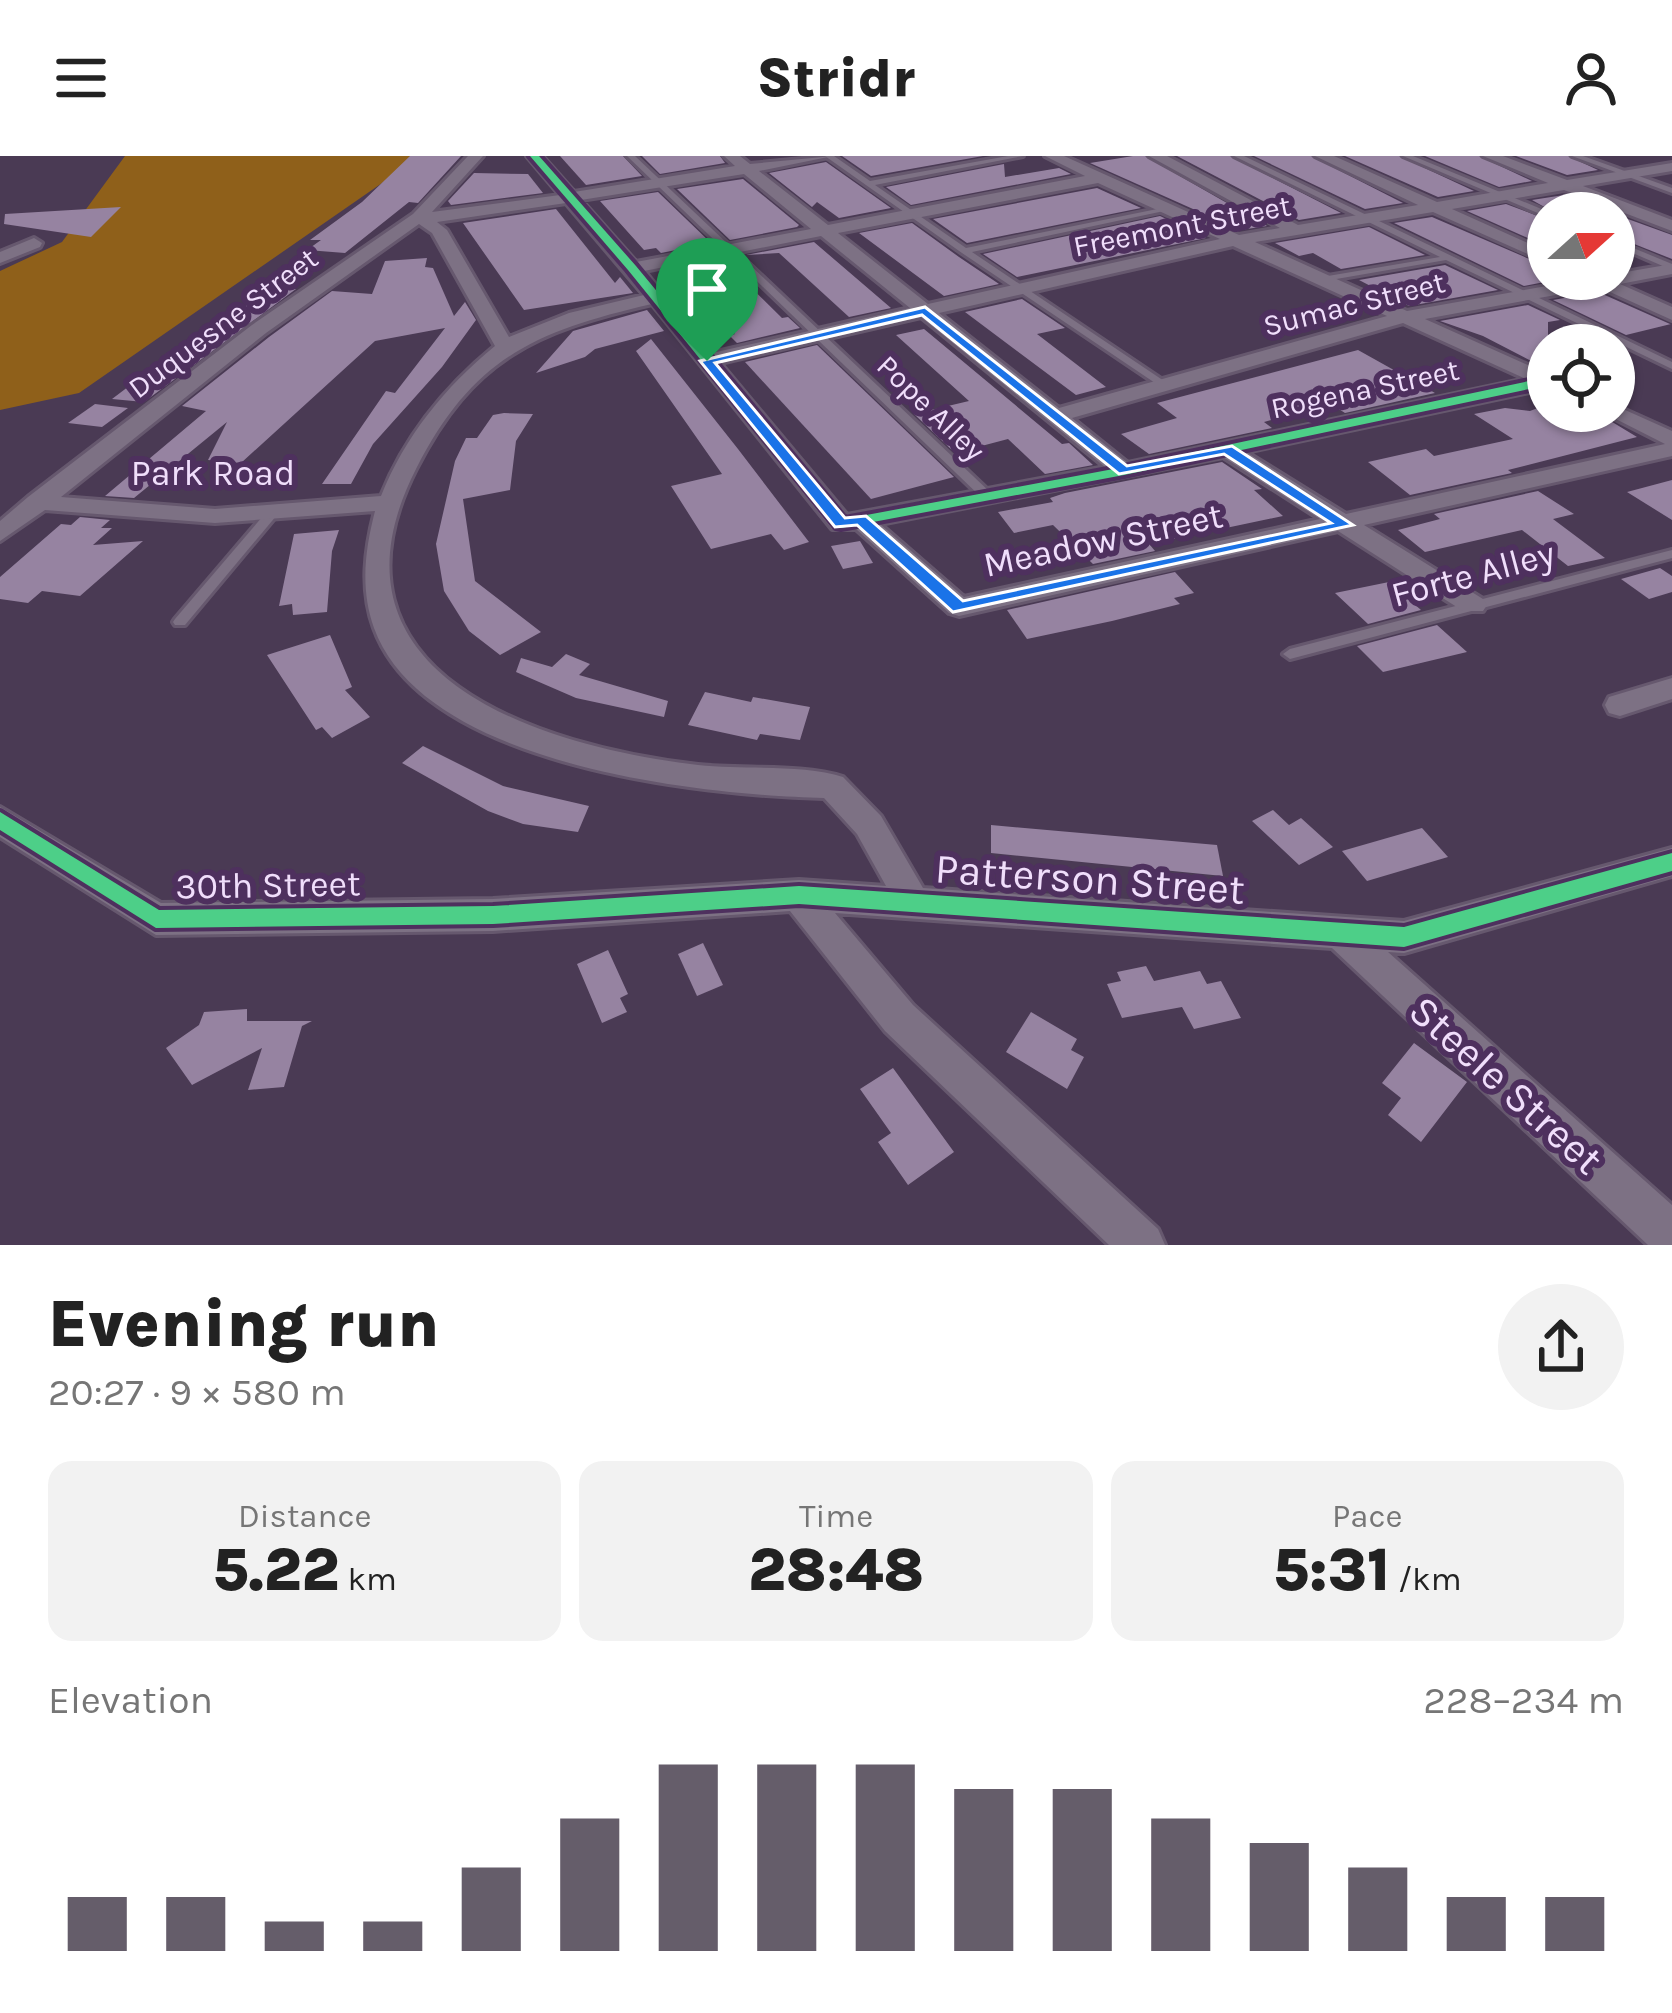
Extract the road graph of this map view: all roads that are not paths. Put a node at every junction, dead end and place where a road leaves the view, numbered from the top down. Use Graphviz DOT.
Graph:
graph roads {
  1 [pos="476,156"];
  2 [pos="534,156"];
  3 [pos="632,156"];
  4 [pos="828,156"];
  5 [pos="1019,156"];
  6 [pos="1052,156"];
  7 [pos="1198,156"];
  8 [pos="1238,156"];
  9 [pos="1322,156"];
  10 [pos="1408,156"];
  11 [pos="1490,156"];
  12 [pos="1576,156"];
  13 [pos="1658,156"];
  14 [pos="1156,160"];
  15 [pos="739,163"];
  16 [pos="1672,164"];
  17 [pos="1127,167"];
  18 [pos="1628,175"];
  19 [pos="1094,176"];
  20 [pos="661,183"];
  21 [pos="868,184"];
  22 [pos="1565,185"];
  23 [pos="1672,191"];
  24 [pos="1508,197"];
  25 [pos="569,198"];
  26 [pos="1527,205"];
  27 [pos="1438,208"];
  28 [pos="1164,209"];
  29 [pos="912,214"];
  30 [pos="419,217"];
  31 [pos="1372,220"];
  32 [pos="1672,226"];
  33 [pos="824,232"];
  34 [pos="1301,233"];
  35 [pos="0,238"];
  36 [pos="1233,241"];
  37 [pos="1527,248"];
  38 [pos="728,249"];
  39 [pos="965,251"];
  40 [pos="1635,251"];
  41 [pos="0,258"];
  42 [pos="1444,258"];
  43 [pos="632,268"];
  44 [pos="1672,268"];
  45 [pos="1635,275"];
  46 [pos="1322,280"];
  47 [pos="1023,289"];
  48 [pos="1527,296"];
  49 [pos="1523,297"];
  50 [pos="1635,297"];
  51 [pos="655,298"];
  52 [pos="925,311"];
  53 [pos="1672,314"];
  54 [pos="1403,317"];
  55 [pos="1582,324"];
  56 [pos="818,333"];
  57 [pos="505,347"];
  58 [pos="1635,348"];
  59 [pos="707,361"];
  60 [pos="1672,366"];
  61 [pos="1527,368"];
  62 [pos="1527,378"];
  63 [pos="1165,385"];
  64 [pos="1056,416"];
  65 [pos="1635,422"];
  66 [pos="1668,437"];
  67 [pos="1226,449"];
  68 [pos="1124,471"];
  69 [pos="988,496"];
  70 [pos="37,502"];
  71 [pos="389,503"];
  72 [pos="273,512"];
  73 [pos="850,521"];
  74 [pos="1345,525"];
  75 [pos="0,533"];
  76 [pos="1672,554"];
  77 [pos="1473,605"];
  78 [pos="180,622"];
  79 [pos="1290,654"];
  80 [pos="1672,688"];
  81 [pos="1620,705"];
  82 [pos="0,820"];
  83 [pos="1672,862"];
  84 [pos="800,895"];
  85 [pos="913,902"];
  86 [pos="493,915"];
  87 [pos="1341,933"];
  88 [pos="1672,1236"];
  89 [pos="1142,1245"];
  1 -- 30 [label="street, Duquesne Street"];
  2 -- 25 [label="street"];
  3 -- 20 [label="lane, Pope Alley"];
  4 -- 15 [label="street"];
  4 -- 21 [label="lane"];
  5 -- 21 [label="lane"];
  6 -- 19 [label="street"];
  7 -- 14 [label="street"];
  8 -- 31 [label="lane"];
  9 -- 27 [label="street"];
  10 -- 24 [label="lane"];
  11 -- 22 [label="street"];
  12 -- 18 [label="lane"];
  13 -- 16 [label="street"];
  14 -- 34 [label="street"];
  15 -- 20 [label="street"];
  15 -- 33 [label="street"];
  16 -- 18 [label="street, Freemont Street"];
  17 -- 19 [label="street"];
  18 -- 22 [label="street, Freemont Street"];
  18 -- 23 [label="lane"];
  19 -- 28 [label="street"];
  19 -- 29 [label="street"];
  20 -- 25 [label="street"];
  20 -- 38 [label="lane, Pope Alley"];
  21 -- 29 [label="lane"];
  22 -- 24 [label="street, Freemont Street"];
  22 -- 32 [label="street"];
  24 -- 26 [label="lane"];
  24 -- 27 [label="street, Freemont Street"];
  25 -- 30 [label="street"];
  25 -- 43 [label="street"];
  27 -- 31 [label="street, Freemont Street"];
  27 -- 37 [label="street"];
  28 -- 36 [label="street"];
  28 -- 39 [label="lane"];
  29 -- 33 [label="street"];
  29 -- 39 [label="lane"];
  30 -- 57 [label="street"];
  30 -- 70 [label="street, Duquesne Street"];
  31 -- 34 [label="street, Freemont Street"];
  31 -- 42 [label="lane"];
  33 -- 38 [label="street"];
  33 -- 52 [label="street"];
  34 -- 36 [label="street, Freemont Street"];
  35 -- 41 [label="street"];
  36 -- 46 [label="street"];
  36 -- 47 [label="street, Freemont Street"];
  38 -- 43 [label="street"];
  38 -- 56 [label="lane, Pope Alley"];
  39 -- 47 [label="lane"];
  40 -- 44 [label="lane"];
  42 -- 46 [label="lane"];
  42 -- 49 [label="lane"];
  43 -- 51 [label="street"];
  44 -- 45 [label="street, Sumac Street"];
  46 -- 54 [label="street"];
  47 -- 52 [label="street, Freemont Street"];
  47 -- 63 [label="lane"];
  48 -- 49 [label="street, Sumac Street"];
  49 -- 54 [label="street, Sumac Street"];
  49 -- 55 [label="lane"];
  50 -- 53 [label="street"];
  51 -- 57 [label="street"];
  51 -- 59 [label="street"];
  52 -- 56 [label="street, Freemont Street"];
  52 -- 64 [label="street"];
  54 -- 61 [label="street"];
  54 -- 63 [label="street, Sumac Street"];
  56 -- 59 [label="street, Freemont Street"];
  56 -- 69 [label="lane, Pope Alley"];
  57 -- 71 [label="street"];
  58 -- 60 [label="lane"];
  59 -- 73 [label="street"];
  62 -- 67 [label="street, Rogena Street"];
  63 -- 64 [label="street, Sumac Street"];
  64 -- 68 [label="street"];
  65 -- 66 [label="street"];
  66 -- 74 [label="street, Meadow Street"];
  67 -- 68 [label="street, Rogena Street"];
  67 -- 74 [label="street"];
  68 -- 69 [label="street, Rogena Street"];
  69 -- 73 [label="street, Rogena Street"];
  70 -- 72 [label="street, Park Road"];
  70 -- 75 [label="street, Duquesne Street"];
  71 -- 72 [label="street, Park Road"];
  71 -- 85 [label="street"];
  72 -- 78 [label="lane"];
  73 -- 74 [label="street, Meadow Street"];
  74 -- 77 [label="street"];
  76 -- 77 [label="lane, Forte Alley"];
  77 -- 79 [label="lane, Forte Alley"];
  80 -- 81 [label="street"];
  82 -- 86 [label="street, 30th Street"];
  83 -- 87 [label="street, Patterson Street"];
  84 -- 85 [label="street, Patterson Street"];
  84 -- 86 [label="street, Patterson Street"];
  84 -- 89 [label="street"];
  85 -- 87 [label="street, Patterson Street"];
  87 -- 88 [label="street, Steele Street"];
}
